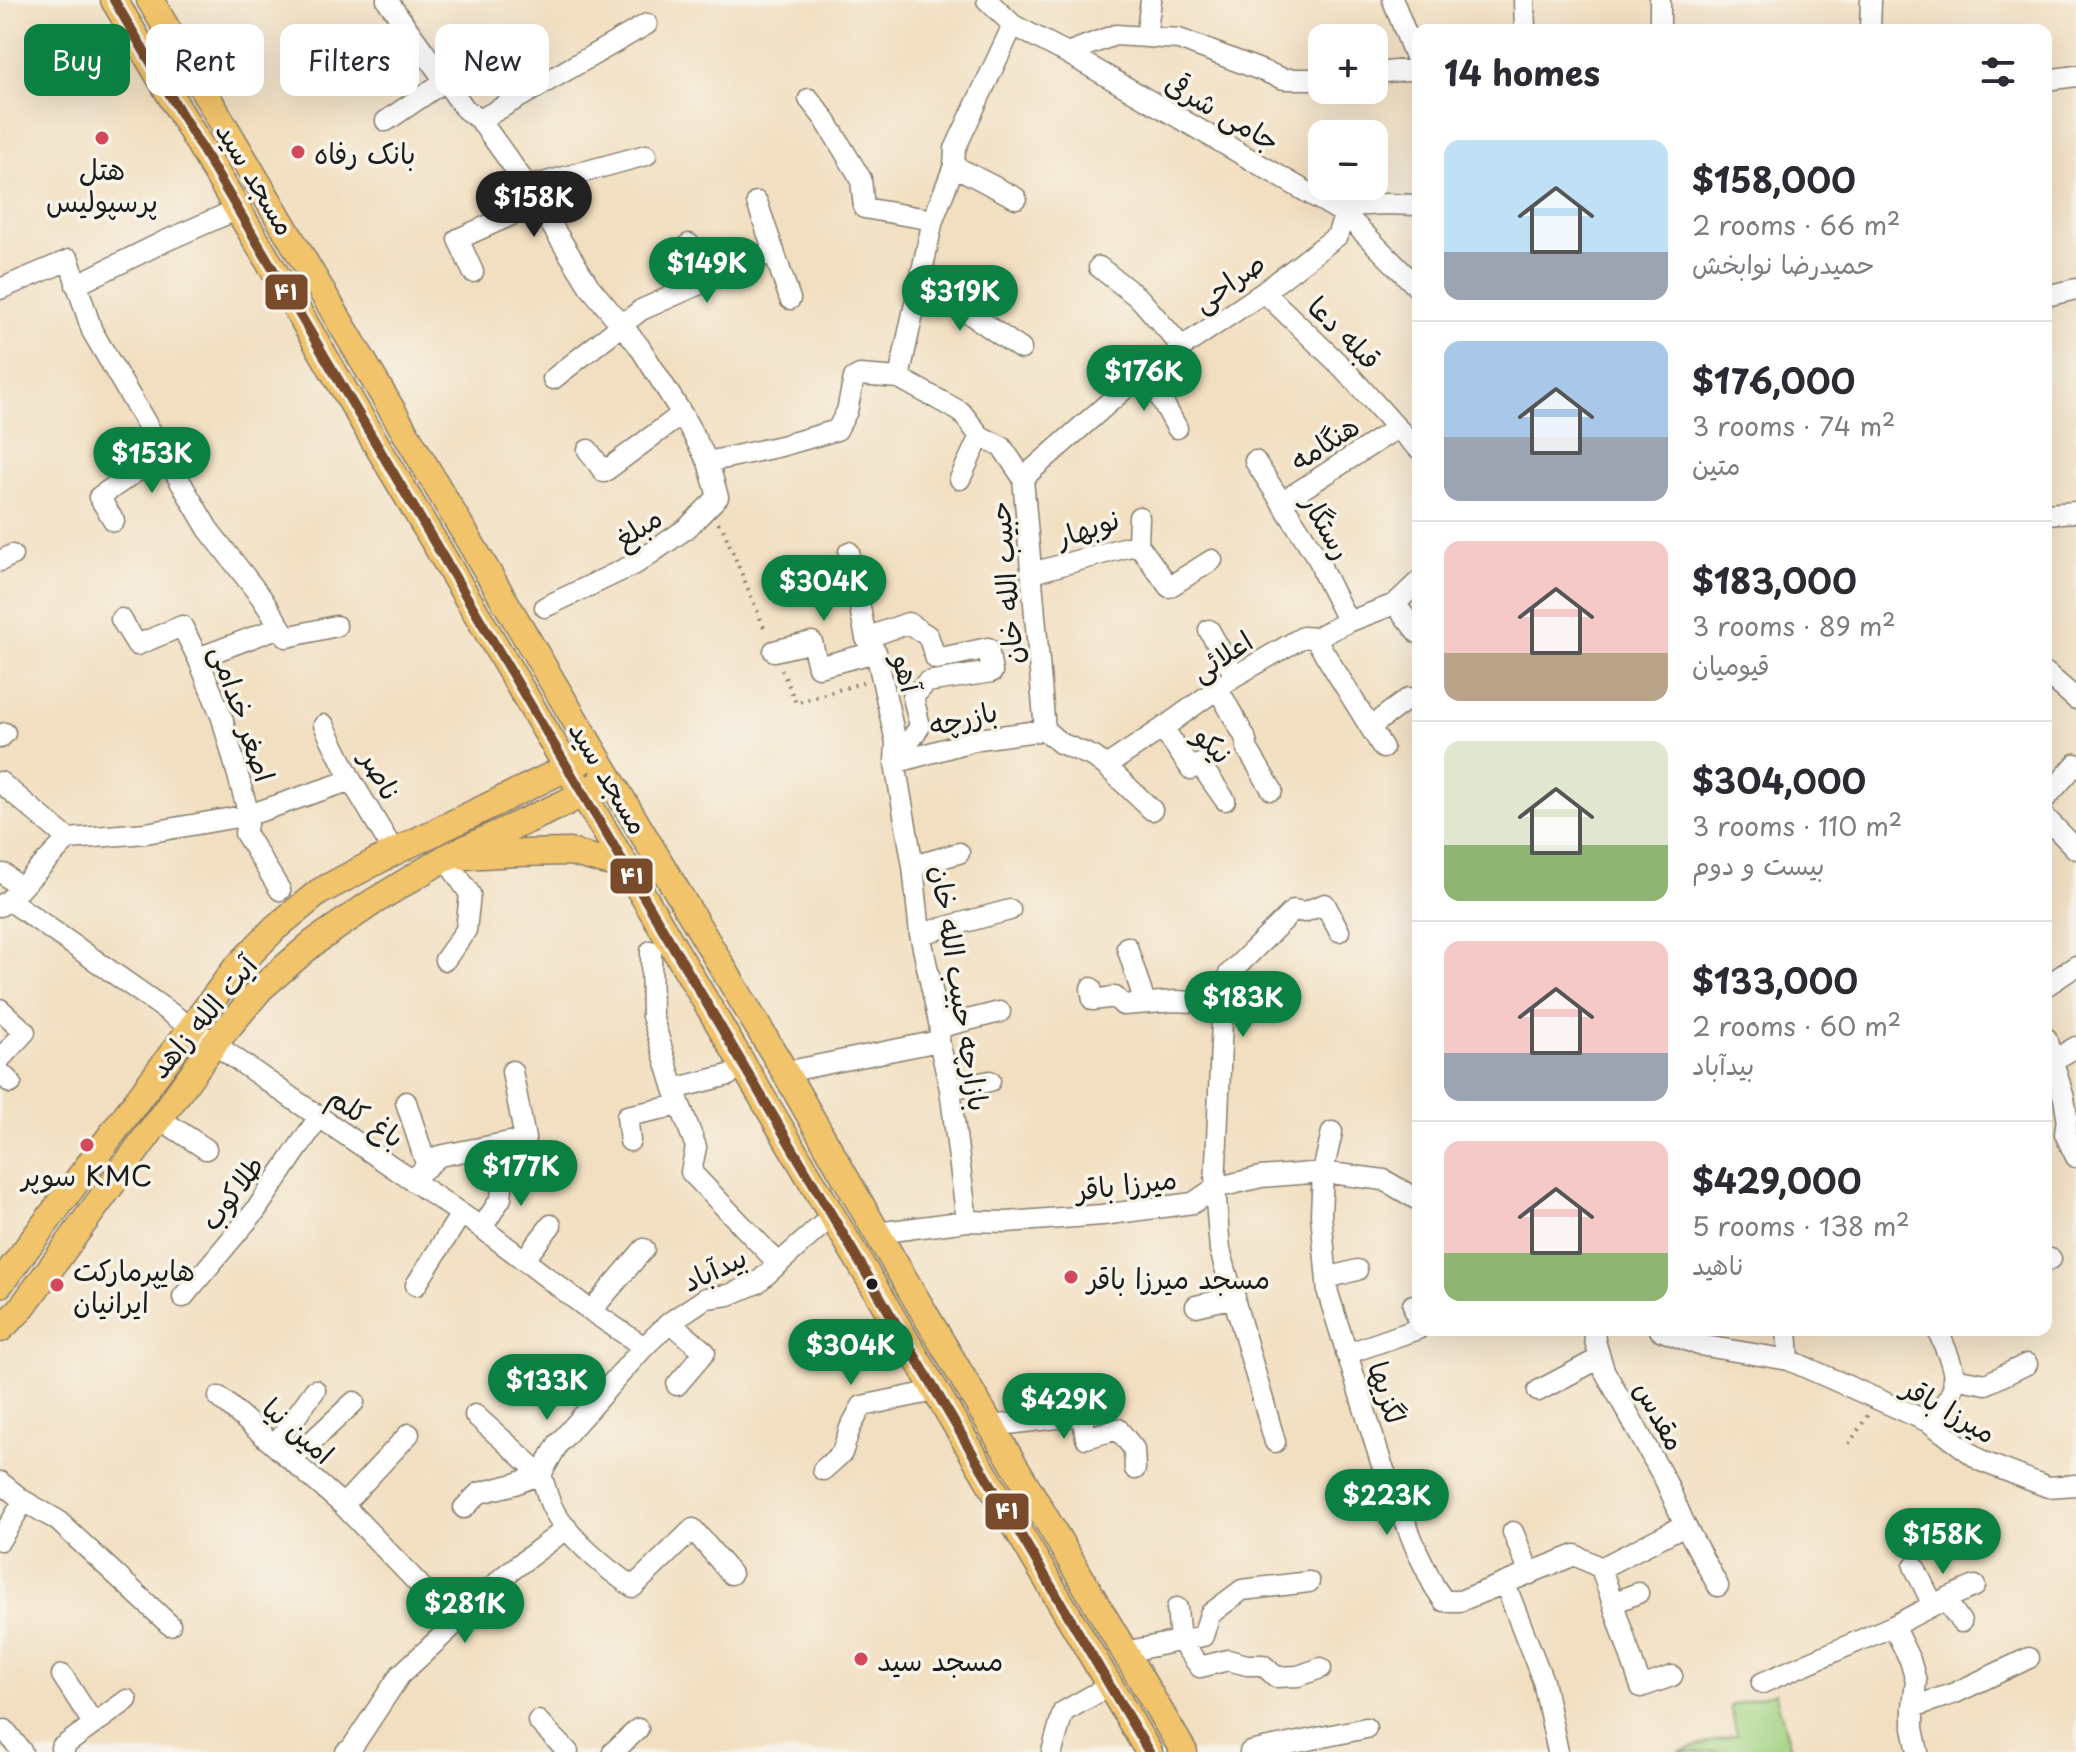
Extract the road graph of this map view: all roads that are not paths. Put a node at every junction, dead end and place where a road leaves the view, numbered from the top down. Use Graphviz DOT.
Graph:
graph roads {
  1 [pos="114,0"];
  2 [pos="150,0"];
  3 [pos="387,0"];
  4 [pos="987,0"];
  5 [pos="1151,0"];
  6 [pos="1393,0"];
  7 [pos="1524,0"];
  8 [pos="1660,0"];
  9 [pos="1871,0"];
  10 [pos="647,24"];
  11 [pos="1525,24"];
  12 [pos="1660,24"];
  13 [pos="1870,24"];
  14 [pos="1013,25"];
  15 [pos="1146,37"];
  16 [pos="1412,51"];
  17 [pos="1067,53"];
  18 [pos="435,67"];
  19 [pos="1412,68"];
  20 [pos="1388,71"];
  21 [pos="2076,76"];
  22 [pos="1308,79"];
  23 [pos="2052,79"];
  24 [pos="435,88"];
  25 [pos="456,96"];
  26 [pos="809,99"];
  27 [pos="480,120"];
  28 [pos="386,121"];
  29 [pos="646,155"];
  30 [pos="954,166"];
  31 [pos="533,195"];
  32 [pos="1016,198"];
  33 [pos="757,202"];
  34 [pos="1348,202"];
  35 [pos="1412,205"];
  36 [pos="238,209"];
  37 [pos="933,220"];
  38 [pos="689,244"];
  39 [pos="774,251"];
  40 [pos="1099,267"];
  41 [pos="473,272"];
  42 [pos="1412,281"];
  43 [pos="703,283"];
  44 [pos="76,285"];
  45 [pos="917,285"];
  46 [pos="0,289"];
  47 [pos="2076,289"];
  48 [pos="1264,292"];
  49 [pos="2052,295"];
  50 [pos="790,299"];
  51 [pos="621,325"];
  52 [pos="1182,347"];
  53 [pos="1021,349"];
  54 [pos="1149,377"];
  55 [pos="899,378"];
  56 [pos="553,379"];
  57 [pos="682,414"];
  58 [pos="1177,428"];
  59 [pos="1397,428"];
  60 [pos="980,436"];
  61 [pos="1412,442"];
  62 [pos="588,450"];
  63 [pos="168,461"];
  64 [pos="1255,461"];
  65 [pos="708,462"];
  66 [pos="1023,478"];
  67 [pos="960,479"];
  68 [pos="1282,502"];
  69 [pos="2076,512"];
  70 [pos="2052,514"];
  71 [pos="1139,517"];
  72 [pos="114,521"];
  73 [pos="1138,544"];
  74 [pos="849,552"];
  75 [pos="1212,560"];
  76 [pos="1032,573"];
  77 [pos="1412,588"];
  78 [pos="1395,604"];
  79 [pos="545,607"];
  80 [pos="121,619"];
  81 [pos="1348,622"];
  82 [pos="1412,625"];
  83 [pos="336,626"];
  84 [pos="280,627"];
  85 [pos="1209,630"];
  86 [pos="1315,638"];
  87 [pos="871,645"];
  88 [pos="774,651"];
  89 [pos="198,658"];
  90 [pos="2052,678"];
  91 [pos="1227,682"];
  92 [pos="1409,698"];
  93 [pos="2076,699"];
  94 [pos="324,725"];
  95 [pos="1370,727"];
  96 [pos="1163,728"];
  97 [pos="1052,737"];
  98 [pos="1383,748"];
  99 [pos="595,754"];
  100 [pos="895,763"];
  101 [pos="2076,764"];
  102 [pos="1106,766"];
  103 [pos="568,768"];
  104 [pos="610,779"];
  105 [pos="351,780"];
  106 [pos="0,782"];
  107 [pos="1272,790"];
  108 [pos="2052,791"];
  109 [pos="583,794"];
  110 [pos="1225,800"];
  111 [pos="1152,810"];
  112 [pos="249,815"];
  113 [pos="2052,824"];
  114 [pos="68,839"];
  115 [pos="2076,849"];
  116 [pos="394,852"];
  117 [pos="959,853"];
  118 [pos="445,858"];
  119 [pos="913,866"];
  120 [pos="626,867"];
  121 [pos="280,890"];
  122 [pos="8,892"];
  123 [pos="1010,910"];
  124 [pos="1339,931"];
  125 [pos="920,934"];
  126 [pos="1127,947"];
  127 [pos="651,951"];
  128 [pos="445,960"];
  129 [pos="2076,966"];
  130 [pos="2052,982"];
  131 [pos="1091,988"];
  132 [pos="1223,996"];
  133 [pos="1145,1003"];
  134 [pos="0,1009"];
  135 [pos="1000,1012"];
  136 [pos="191,1028"];
  137 [pos="939,1034"];
  138 [pos="214,1044"];
  139 [pos="2076,1047"];
  140 [pos="0,1059"];
  141 [pos="2052,1061"];
  142 [pos="512,1071"];
  143 [pos="785,1072"];
  144 [pos="729,1075"];
  145 [pos="990,1081"];
  146 [pos="950,1089"];
  147 [pos="677,1097"];
  148 [pos="406,1102"];
  149 [pos="319,1117"];
  150 [pos="160,1119"];
  151 [pos="2069,1126"];
  152 [pos="1332,1132"];
  153 [pos="630,1141"];
  154 [pos="206,1149"];
  155 [pos="2076,1157"];
  156 [pos="504,1168"];
  157 [pos="1323,1172"];
  158 [pos="420,1174"];
  159 [pos="1215,1188"];
  160 [pos="1412,1196"];
  161 [pos="461,1214"];
  162 [pos="832,1216"];
  163 [pos="967,1221"];
  164 [pos="551,1225"];
  165 [pos="482,1228"];
  166 [pos="877,1233"];
  167 [pos="644,1249"];
  168 [pos="524,1260"];
  169 [pos="779,1264"];
  170 [pos="1357,1270"];
  171 [pos="1327,1278"];
  172 [pos="0,1284"];
  173 [pos="416,1285"];
  174 [pos="183,1297"];
  175 [pos="1235,1297"];
  176 [pos="1196,1306"];
  177 [pos="591,1311"];
  178 [pos="670,1322"];
  179 [pos="0,1329"];
  180 [pos="1412,1331"];
  181 [pos="1595,1336"];
  182 [pos="1676,1336"];
  183 [pos="1787,1336"];
  184 [pos="1940,1336"];
  185 [pos="644,1347"];
  186 [pos="1346,1354"];
  187 [pos="1600,1358"];
  188 [pos="1789,1360"];
  189 [pos="2027,1364"];
  190 [pos="1953,1378"];
  191 [pos="677,1385"];
  192 [pos="315,1390"];
  193 [pos="935,1391"];
  194 [pos="1538,1391"];
  195 [pos="219,1397"];
  196 [pos="354,1402"];
  197 [pos="475,1415"];
  198 [pos="1929,1422"];
  199 [pos="991,1426"];
  200 [pos="409,1434"];
  201 [pos="1275,1442"];
  202 [pos="275,1445"];
  203 [pos="292,1460"];
  204 [pos="1135,1469"];
  205 [pos="823,1470"];
  206 [pos="541,1474"];
  207 [pos="0,1482"];
  208 [pos="2076,1485"];
  209 [pos="24,1501"];
  210 [pos="343,1505"];
  211 [pos="464,1508"];
  212 [pos="1685,1525"];
  213 [pos="567,1528"];
  214 [pos="1513,1532"];
  215 [pos="0,1540"];
  216 [pos="1914,1566"];
  217 [pos="1601,1568"];
  218 [pos="731,1574"];
  219 [pos="1530,1574"];
  220 [pos="1309,1582"];
  221 [pos="1505,1584"];
  222 [pos="1718,1586"];
  223 [pos="1975,1586"];
  224 [pos="1638,1593"];
  225 [pos="1939,1602"];
  226 [pos="1613,1603"];
  227 [pos="1177,1608"];
  228 [pos="1961,1622"];
  229 [pos="456,1623"];
  230 [pos="170,1625"];
  231 [pos="1893,1626"];
  232 [pos="1180,1640"];
  233 [pos="1125,1652"];
  234 [pos="2029,1658"];
  235 [pos="1321,1668"];
  236 [pos="62,1675"];
  237 [pos="1672,1676"];
  238 [pos="1762,1683"];
  239 [pos="1109,1686"];
  240 [pos="127,1700"];
  241 [pos="1913,1707"];
  242 [pos="538,1721"];
  243 [pos="93,1723"];
  244 [pos="1366,1728"];
  245 [pos="638,1729"];
  246 [pos="5,1730"];
  247 [pos="352,1751"];
  248 [pos="22,1752"];
  249 [pos="64,1752"];
  250 [pos="568,1752"];
  251 [pos="613,1752"];
  252 [pos="1052,1752"];
  253 [pos="1149,1752"];
  254 [pos="1184,1752"];
  255 [pos="1250,1752"];
  256 [pos="1558,1752"];
  257 [pos="1918,1752"];
  1 -- 36 [label="main road, مسجد سید"];
  2 -- 99 [label="main road, مسجد سید"];
  3 -- 18 [label="street"];
  4 -- 14 [label="street, جامی شرقی"];
  5 -- 15 [label="street"];
  6 -- 16 [label="street"];
  7 -- 11 [label="street"];
  8 -- 12 [label="street"];
  9 -- 13 [label="street"];
  10 -- 27 [label="street"];
  14 -- 17 [label="street, جامی شرقی"];
  14 -- 30 [label="street"];
  15 -- 17 [label="street"];
  15 -- 22 [label="street"];
  17 -- 34 [label="street, جامی شرقی"];
  19 -- 20 [label="street"];
  21 -- 23 [label="street"];
  24 -- 28 [label="street"];
  25 -- 27 [label="street"];
  26 -- 37 [label="street"];
  27 -- 31 [label="street"];
  29 -- 31 [label="street"];
  30 -- 32 [label="street"];
  30 -- 37 [label="street"];
  31 -- 41 [label="street"];
  31 -- 51 [label="street"];
  33 -- 39 [label="street"];
  34 -- 35 [label="street"];
  34 -- 42 [label="street, جامی شرقی"];
  34 -- 48 [label="street, صراحی"];
  36 -- 44 [label="street"];
  36 -- 103 [label="main road, مسجد سید"];
  37 -- 45 [label="street"];
  38 -- 43 [label="street"];
  39 -- 43 [label="street"];
  39 -- 50 [label="street"];
  40 -- 52 [label="street"];
  43 -- 51 [label="street"];
  44 -- 46 [label="street"];
  44 -- 63 [label="street"];
  45 -- 53 [label="street"];
  45 -- 55 [label="street"];
  47 -- 49 [label="street"];
  48 -- 52 [label="street, صراحی"];
  48 -- 59 [label="street, قبله دعا"];
  51 -- 56 [label="street"];
  51 -- 57 [label="street"];
  52 -- 54 [label="street, صراحی"];
  54 -- 58 [label="street"];
  54 -- 66 [label="street, صراحی"];
  55 -- 60 [label="street, حبیب الله خان"];
  55 -- 65 [label="street"];
  57 -- 62 [label="street"];
  57 -- 65 [label="street"];
  59 -- 61 [label="street, قبله دعا"];
  59 -- 68 [label="street, هنگامه"];
  60 -- 66 [label="street, حبیب الله خان"];
  60 -- 67 [label="street"];
  63 -- 72 [label="street"];
  63 -- 84 [label="street"];
  64 -- 68 [label="street, رستگار"];
  65 -- 79 [label="street, مبلغ"];
  66 -- 76 [label="street, حبیب الله خان"];
  68 -- 81 [label="street, رستگار"];
  69 -- 70 [label="street"];
  71 -- 73 [label="street, نوبهار"];
  73 -- 75 [label="street"];
  73 -- 76 [label="street, نوبهار"];
  74 -- 87 [label="street, آهو"];
  76 -- 97 [label="street, حبیب الله خان"];
  77 -- 78 [label="street, اعلائی"];
  78 -- 81 [label="street, اعلائی"];
  78 -- 82 [label="street"];
  80 -- 89 [label="street, اصغر خدامی"];
  81 -- 86 [label="street, اعلائی"];
  83 -- 84 [label="street"];
  84 -- 89 [label="street"];
  85 -- 91 [label="street"];
  86 -- 91 [label="street, اعلائی"];
  86 -- 95 [label="street"];
  87 -- 88 [label="street"];
  87 -- 100 [label="street, آهو"];
  87 -- 100 [label="street"];
  89 -- 112 [label="street, اصغر خدامی"];
  90 -- 93 [label="street"];
  91 -- 96 [label="street, اعلائی"];
  91 -- 107 [label="street"];
  92 -- 95 [label="street"];
  94 -- 105 [label="street, ناصر"];
  95 -- 98 [label="street"];
  96 -- 102 [label="street, اعلائی"];
  96 -- 110 [label="street, نیکو"];
  97 -- 100 [label="street, بازرچه"];
  97 -- 102 [label="street"];
  99 -- 103 [label="main road, آیت الله زاهد"];
  99 -- 104 [label="main road, مسجد سید"];
  100 -- 119 [label="street, بازارچه حبیب الله خان"];
  101 -- 108 [label="street"];
  102 -- 111 [label="street"];
  103 -- 109 [label="main road, مسجد سید"];
  103 -- 116 [label="main road, آیت الله زاهد"];
  104 -- 109 [label="main road, آیت الله زاهد"];
  104 -- 143 [label="main road, مسجد سید"];
  105 -- 112 [label="street"];
  105 -- 116 [label="street, ناصر"];
  106 -- 114 [label="street"];
  109 -- 118 [label="main road, آیت الله زاهد"];
  109 -- 120 [label="main road, مسجد سید"];
  112 -- 114 [label="street"];
  112 -- 121 [label="street, اصغر خدامی"];
  113 -- 115 [label="street"];
  114 -- 122 [label="street"];
  116 -- 136 [label="main road, آیت الله زاهد"];
  117 -- 119 [label="street"];
  118 -- 120 [label="main road"];
  118 -- 128 [label="street"];
  118 -- 138 [label="main road, آیت الله زاهد"];
  119 -- 125 [label="street, بازارچه حبیب الله خان"];
  120 -- 162 [label="main road, مسجد سید"];
  122 -- 136 [label="street"];
  123 -- 125 [label="street"];
  124 -- 132 [label="street"];
  125 -- 137 [label="street, بازارچه حبیب الله خان"];
  126 -- 133 [label="street"];
  127 -- 147 [label="street"];
  129 -- 130 [label="street"];
  131 -- 133 [label="street"];
  132 -- 133 [label="street"];
  132 -- 159 [label="street"];
  134 -- 140 [label="street"];
  135 -- 137 [label="street"];
  136 -- 138 [label="street, باغ کلم"];
  136 -- 172 [label="main road, آیت الله زاهد"];
  137 -- 143 [label="street"];
  137 -- 146 [label="street, بازارچه حبیب الله خان"];
  138 -- 149 [label="street, باغ کلم"];
  138 -- 150 [label="main road, آیت الله زاهد"];
  139 -- 141 [label="street"];
  141 -- 151 [label="street"];
  142 -- 158 [label="street"];
  143 -- 166 [label="main road, مسجد سید"];
  144 -- 147 [label="street"];
  145 -- 146 [label="street"];
  146 -- 163 [label="street, بازارچه حبیب الله خان"];
  147 -- 153 [label="street"];
  147 -- 169 [label="street"];
  148 -- 158 [label="street"];
  149 -- 158 [label="street, باغ کلم"];
  149 -- 174 [label="street, طلاکوب"];
  150 -- 154 [label="street"];
  150 -- 179 [label="main road, آیت الله زاهد"];
  151 -- 155 [label="street"];
  152 -- 157 [label="street, لگزیها"];
  156 -- 165 [label="street"];
  157 -- 159 [label="street, میرزا باقر"];
  157 -- 160 [label="street, میرزا باقر"];
  157 -- 171 [label="street, لگزیها"];
  158 -- 161 [label="street, باغ کلم"];
  159 -- 163 [label="street, میرزا باقر"];
  159 -- 175 [label="street"];
  161 -- 165 [label="street, باغ کلم"];
  161 -- 173 [label="street"];
  162 -- 169 [label="street, بیدآباد"];
  162 -- 193 [label="main road, مسجد سید"];
  163 -- 166 [label="street, میرزا باقر"];
  164 -- 168 [label="street"];
  165 -- 168 [label="street, باغ کلم"];
  166 -- 199 [label="main road, مسجد سید"];
  167 -- 177 [label="street"];
  168 -- 177 [label="street, باغ کلم"];
  169 -- 178 [label="street, بیدآباد"];
  170 -- 171 [label="street"];
  171 -- 186 [label="street, لگزیها"];
  175 -- 176 [label="street"];
  175 -- 201 [label="street"];
  177 -- 185 [label="street, باغ کلم"];
  178 -- 185 [label="street, بیدآباد"];
  178 -- 191 [label="street"];
  180 -- 186 [label="street"];
  181 -- 187 [label="street, مقدس"];
  182 -- 188 [label="street, میرزا باقر"];
  183 -- 188 [label="street"];
  184 -- 190 [label="street"];
  185 -- 206 [label="street, بیدآباد"];
  186 -- 221 [label="street, لگزیها"];
  187 -- 194 [label="street"];
  187 -- 212 [label="street, مقدس"];
  188 -- 198 [label="street, میرزا باقر"];
  189 -- 190 [label="street"];
  190 -- 198 [label="street"];
  192 -- 202 [label="street"];
  193 -- 205 [label="street"];
  193 -- 239 [label="main road, مسجد سید"];
  195 -- 202 [label="street, امین نیا"];
  196 -- 203 [label="street"];
  197 -- 206 [label="street"];
  198 -- 208 [label="street, میرزا باقر"];
  199 -- 204 [label="street"];
  199 -- 233 [label="main road, مسجد سید"];
  200 -- 210 [label="street, امین نیا"];
  202 -- 203 [label="street, امین نیا"];
  203 -- 210 [label="street, امین نیا"];
  206 -- 211 [label="street"];
  206 -- 213 [label="street"];
  207 -- 209 [label="street"];
  209 -- 215 [label="street"];
  209 -- 230 [label="street"];
  210 -- 229 [label="street, امین نیا"];
  212 -- 217 [label="street"];
  212 -- 222 [label="street, مقدس"];
  213 -- 218 [label="street"];
  213 -- 229 [label="street"];
  214 -- 219 [label="street"];
  216 -- 225 [label="street"];
  217 -- 219 [label="street, لگزیها"];
  217 -- 226 [label="street"];
  219 -- 221 [label="street, لگزیها"];
  220 -- 232 [label="street"];
  221 -- 256 [label="street"];
  223 -- 225 [label="street"];
  224 -- 226 [label="street"];
  225 -- 228 [label="street"];
  225 -- 231 [label="street"];
  226 -- 237 [label="street"];
  227 -- 232 [label="street"];
  229 -- 247 [label="street"];
  231 -- 238 [label="street"];
  231 -- 241 [label="street"];
  232 -- 233 [label="street"];
  232 -- 235 [label="street"];
  233 -- 254 [label="main road, مسجد سید"];
  234 -- 241 [label="street"];
  236 -- 243 [label="street"];
  239 -- 252 [label="street"];
  239 -- 253 [label="main road, مسجد سید"];
  240 -- 243 [label="street"];
  241 -- 257 [label="street"];
  242 -- 250 [label="street"];
  243 -- 249 [label="street"];
  244 -- 255 [label="street"];
  245 -- 251 [label="street"];
  246 -- 248 [label="street"];
}
